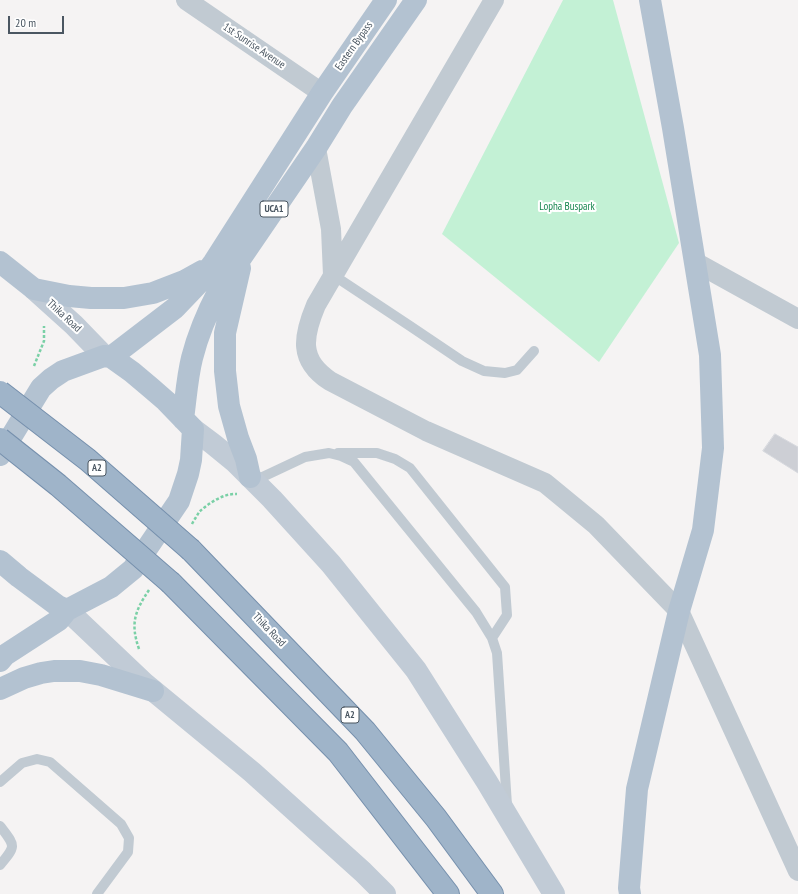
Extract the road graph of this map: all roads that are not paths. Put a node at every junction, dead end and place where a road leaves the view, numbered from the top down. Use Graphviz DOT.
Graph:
graph roads {
  1 [pos="186,0"];
  2 [pos="386,0"];
  3 [pos="494,0"];
  4 [pos="650,0"];
  5 [pos="410,8"];
  6 [pos="322,93"];
  7 [pos="316,148"];
  8 [pos="244,253"];
  9 [pos="0,262"];
  10 [pos="214,262"];
  11 [pos="695,262"];
  12 [pos="333,275"];
  13 [pos="34,289"];
  14 [pos="798,319"];
  15 [pos="534,352"];
  16 [pos="107,357"];
  17 [pos="0,392"];
  18 [pos="188,424"];
  19 [pos="0,439"];
  20 [pos="329,453"];
  21 [pos="0,455"];
  22 [pos="252,479"];
  23 [pos="0,561"];
  24 [pos="67,610"];
  25 [pos="679,612"];
  26 [pos="492,638"];
  27 [pos="0,661"];
  28 [pos="0,688"];
  29 [pos="153,691"];
  30 [pos="0,782"];
  31 [pos="508,817"];
  32 [pos="0,826"];
  33 [pos="0,864"];
  34 [pos="798,871"];
  35 [pos="97,894"];
  36 [pos="385,894"];
  37 [pos="448,894"];
  38 [pos="492,894"];
  39 [pos="554,894"];
  40 [pos="630,894"];
  1 -- 6 [label="street, 1st Sunrise Avenue"];
  2 -- 6 [label="main road, Eastern Bypass / UCA1"];
  3 -- 12 [label="street"];
  4 -- 11 [label="main road"];
  5 -- 7 [label="main road, UCA1"];
  6 -- 10 [label="main road, UCA1"];
  7 -- 8 [label="main road, UCA1"];
  7 -- 12 [label="street"];
  8 -- 18 [label="main road, UCA1"];
  8 -- 22 [label="main road"];
  9 -- 13 [label="main road, Thika Road"];
  10 -- 13 [label="main road"];
  10 -- 16 [label="main road, UCA1"];
  11 -- 14 [label="street"];
  11 -- 25 [label="main road"];
  12 -- 15 [label="lane"];
  12 -- 25 [label="street"];
  13 -- 16 [label="main road, Thika Road"];
  16 -- 18 [label="main road"];
  16 -- 21 [label="main road"];
  17 -- 38 [label="highway, Thika Road / A2, bridge"];
  18 -- 22 [label="main road"];
  18 -- 24 [label="main road"];
  19 -- 37 [label="highway, bridge"];
  20 -- 22 [label="lane"];
  20 -- 26 [label="lane"];
  20 -- 26 [label="lane"];
  22 -- 31 [label="main road"];
  23 -- 24 [label="main road"];
  24 -- 27 [label="main road"];
  24 -- 29 [label="main road"];
  25 -- 34 [label="street"];
  25 -- 40 [label="main road"];
  26 -- 31 [label="lane"];
  28 -- 29 [label="main road"];
  29 -- 36 [label="main road"];
  30 -- 35 [label="lane"];
  31 -- 39 [label="main road"];
  32 -- 33 [label="lane"];
}
